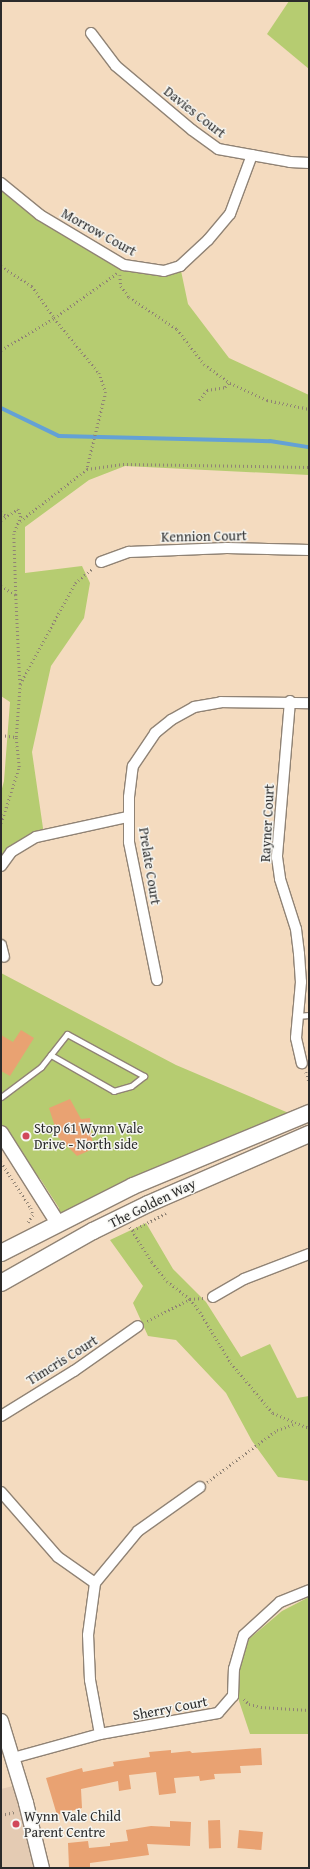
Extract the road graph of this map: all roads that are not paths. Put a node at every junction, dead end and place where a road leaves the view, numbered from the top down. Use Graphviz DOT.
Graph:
graph roads {
  1 [pos="91,32"];
  2 [pos="252,155"];
  3 [pos="309,163"];
  4 [pos="1,183"];
  5 [pos="309,550"];
  6 [pos="101,562"];
  7 [pos="290,701"];
  8 [pos="309,703"];
  9 [pos="128,817"];
  10 [pos="1,866"];
  11 [pos="1,945"];
  12 [pos="4,957"];
  13 [pos="157,980"];
  14 [pos="309,1015"];
  15 [pos="297,1016"];
  16 [pos="51,1055"];
  17 [pos="302,1063"];
  18 [pos="1,1098"];
  19 [pos="309,1113"];
  20 [pos="1,1133"];
  21 [pos="309,1134"];
  22 [pos="58,1223"];
  23 [pos="93,1231"];
  24 [pos="1,1253"];
  25 [pos="51,1254"];
  26 [pos="309,1254"];
  27 [pos="1,1283"];
  28 [pos="213,1297"];
  29 [pos="138,1326"];
  30 [pos="1,1416"];
  31 [pos="200,1487"];
  32 [pos="1,1492"];
  33 [pos="95,1583"];
  34 [pos="309,1590"];
  35 [pos="1,1721"];
  36 [pos="100,1734"];
  37 [pos="13,1758"];
  38 [pos="42,1868"];
  1 -- 2 [label="street, Davies Court"];
  2 -- 3 [label="street, Davies Court"];
  2 -- 4 [label="street, Morrow Court"];
  5 -- 6 [label="street, Kennion Court"];
  7 -- 8 [label="street, Prelate Court"];
  7 -- 9 [label="street, Prelate Court"];
  7 -- 15 [label="street, Rayner Court"];
  9 -- 10 [label="street"];
  9 -- 13 [label="street, Prelate Court"];
  11 -- 12 [label="street"];
  14 -- 15 [label="lane"];
  15 -- 17 [label="street, Rayner Court"];
  16 -- 16 [label="lane"];
  16 -- 18 [label="lane"];
  19 -- 22 [label="main road, The Golden Way"];
  20 -- 22 [label="street"];
  21 -- 23 [label="main road, The Golden Way"];
  22 -- 23 [label="main road"];
  22 -- 24 [label="main road, The Golden Way"];
  22 -- 25 [label="main road"];
  23 -- 25 [label="main road, The Golden Way"];
  25 -- 27 [label="main road, The Golden Way"];
  26 -- 28 [label="street"];
  29 -- 30 [label="street, Timcris Court"];
  31 -- 33 [label="street"];
  32 -- 33 [label="street"];
  33 -- 36 [label="street"];
  34 -- 36 [label="street, Sherry Court"];
  35 -- 37 [label="street"];
  36 -- 37 [label="street, Sherry Court"];
  37 -- 38 [label="street"];
}
